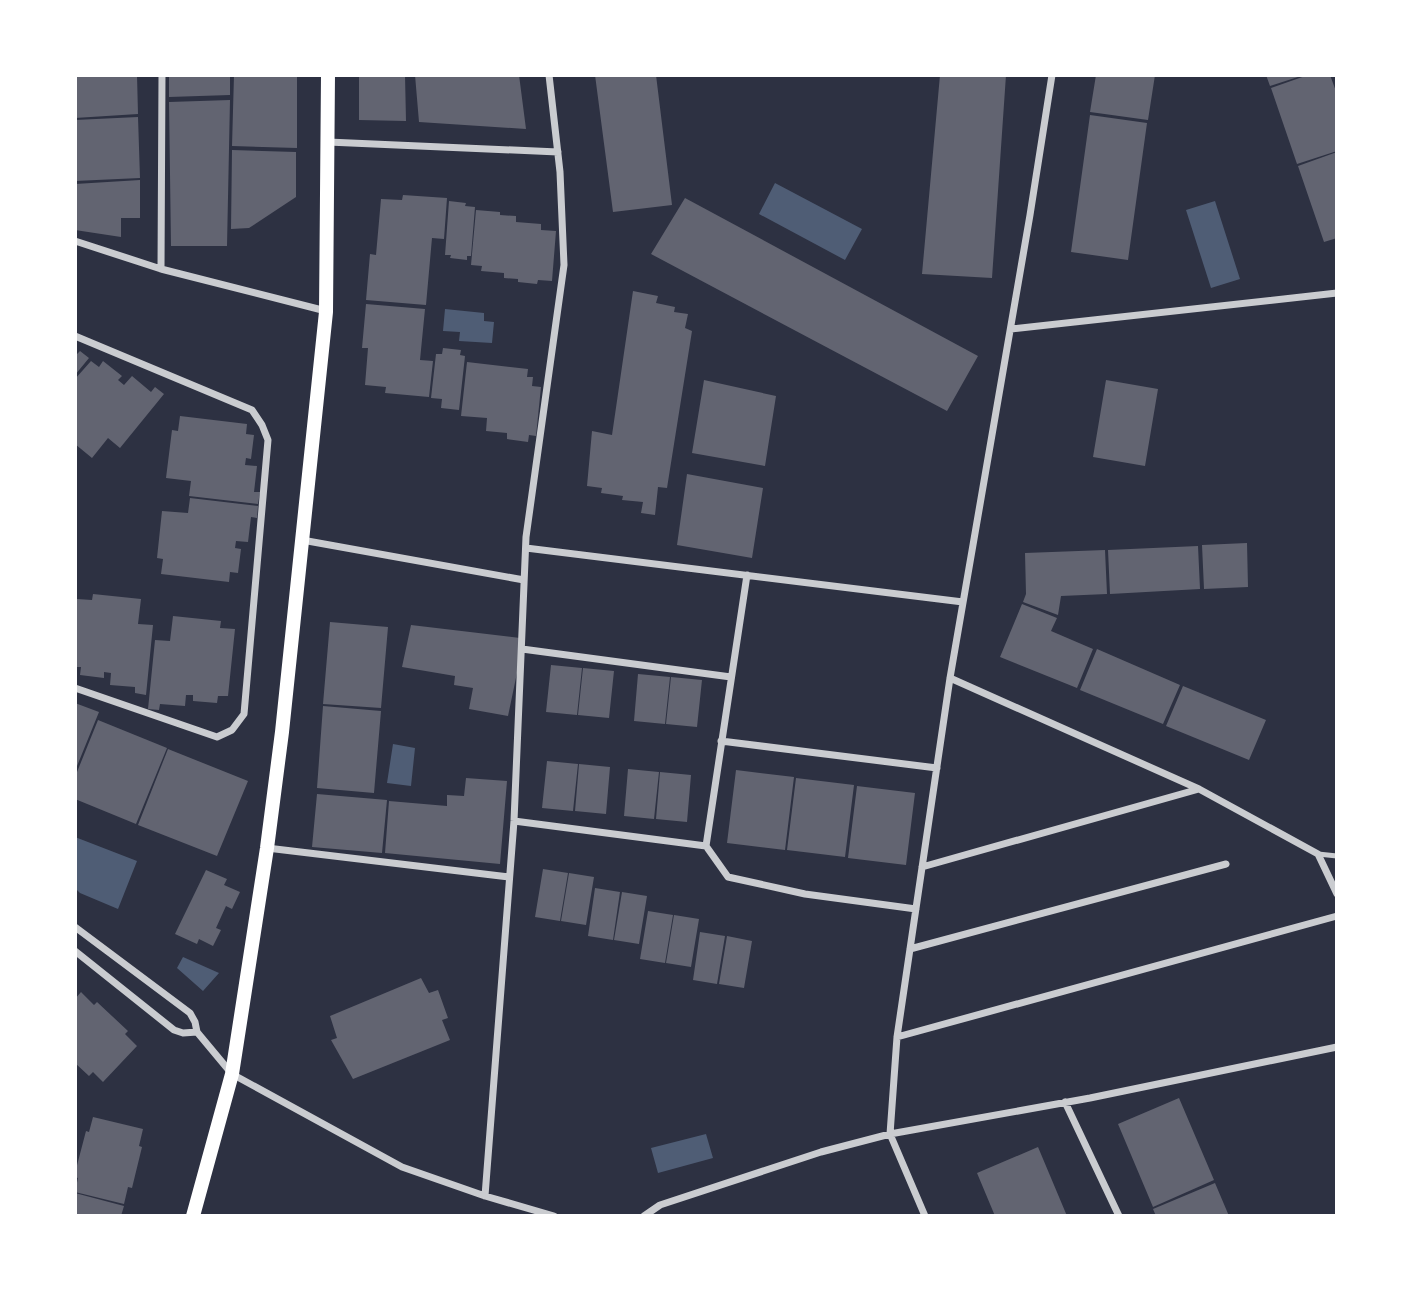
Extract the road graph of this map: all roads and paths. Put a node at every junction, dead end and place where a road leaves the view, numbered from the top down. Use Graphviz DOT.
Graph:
graph roads {
  1 [pos="162,75"];
  2 [pos="328,75"];
  3 [pos="549,75"];
  4 [pos="1052,75"];
  5 [pos="328,142"];
  6 [pos="558,152"];
  7 [pos="75,241"];
  8 [pos="161,269"];
  9 [pos="1337,293"];
  10 [pos="327,312"];
  11 [pos="1011,329"];
  12 [pos="75,336"];
  13 [pos="302,540"];
  14 [pos="526,548"];
  15 [pos="747,575"];
  16 [pos="524,580"];
  17 [pos="963,602"];
  18 [pos="522,649"];
  19 [pos="731,677"];
  20 [pos="950,678"];
  21 [pos="75,688"];
  22 [pos="721,741"];
  23 [pos="936,768"];
  24 [pos="1199,789"];
  25 [pos="514,821"];
  26 [pos="706,846"];
  27 [pos="267,848"];
  28 [pos="1318,854"];
  29 [pos="1337,856"];
  30 [pos="1226,864"];
  31 [pos="922,867"];
  32 [pos="509,877"];
  33 [pos="1337,894"];
  34 [pos="916,909"];
  35 [pos="1337,916"];
  36 [pos="75,927"];
  37 [pos="910,949"];
  38 [pos="75,951"];
  39 [pos="197,1032"];
  40 [pos="897,1037"];
  41 [pos="1337,1047"];
  42 [pos="232,1074"];
  43 [pos="1065,1102"];
  44 [pos="890,1134"];
  45 [pos="485,1196"];
  46 [pos="193,1216"];
  47 [pos="554,1216"];
  48 [pos="644,1216"];
  49 [pos="925,1216"];
  50 [pos="1119,1216"];
  1 -- 8 [label="street"];
  2 -- 5 [label="main road"];
  3 -- 6 [label="street"];
  4 -- 11 [label="street"];
  5 -- 6 [label="street"];
  5 -- 10 [label="main road"];
  6 -- 14 [label="street"];
  7 -- 8 [label="street"];
  8 -- 10 [label="street"];
  9 -- 11 [label="street"];
  10 -- 13 [label="main road"];
  11 -- 17 [label="street"];
  12 -- 21 [label="street"];
  13 -- 16 [label="street"];
  13 -- 27 [label="main road"];
  14 -- 15 [label="street"];
  14 -- 16 [label="street"];
  15 -- 17 [label="street"];
  15 -- 19 [label="street"];
  16 -- 18 [label="street"];
  17 -- 20 [label="street"];
  18 -- 19 [label="street"];
  18 -- 25 [label="street"];
  19 -- 22 [label="street"];
  20 -- 23 [label="street"];
  20 -- 24 [label="street"];
  22 -- 23 [label="street"];
  22 -- 26 [label="street"];
  23 -- 31 [label="street"];
  24 -- 28 [label="street"];
  24 -- 31 [label="street"];
  25 -- 26 [label="street"];
  25 -- 32 [label="street"];
  26 -- 34 [label="street"];
  27 -- 32 [label="street"];
  27 -- 42 [label="main road"];
  28 -- 29 [label="lane"];
  28 -- 33 [label="street"];
  30 -- 37 [label="street"];
  31 -- 34 [label="street"];
  32 -- 45 [label="street"];
  34 -- 37 [label="street"];
  35 -- 40 [label="street"];
  36 -- 39 [label="street"];
  37 -- 40 [label="street"];
  38 -- 39 [label="street"];
  39 -- 42 [label="street"];
  40 -- 44 [label="street"];
  41 -- 43 [label="street"];
  42 -- 45 [label="street"];
  42 -- 46 [label="main road"];
  43 -- 44 [label="street"];
  43 -- 50 [label="street"];
  44 -- 48 [label="street"];
  44 -- 49 [label="street"];
  45 -- 47 [label="street"];
}
